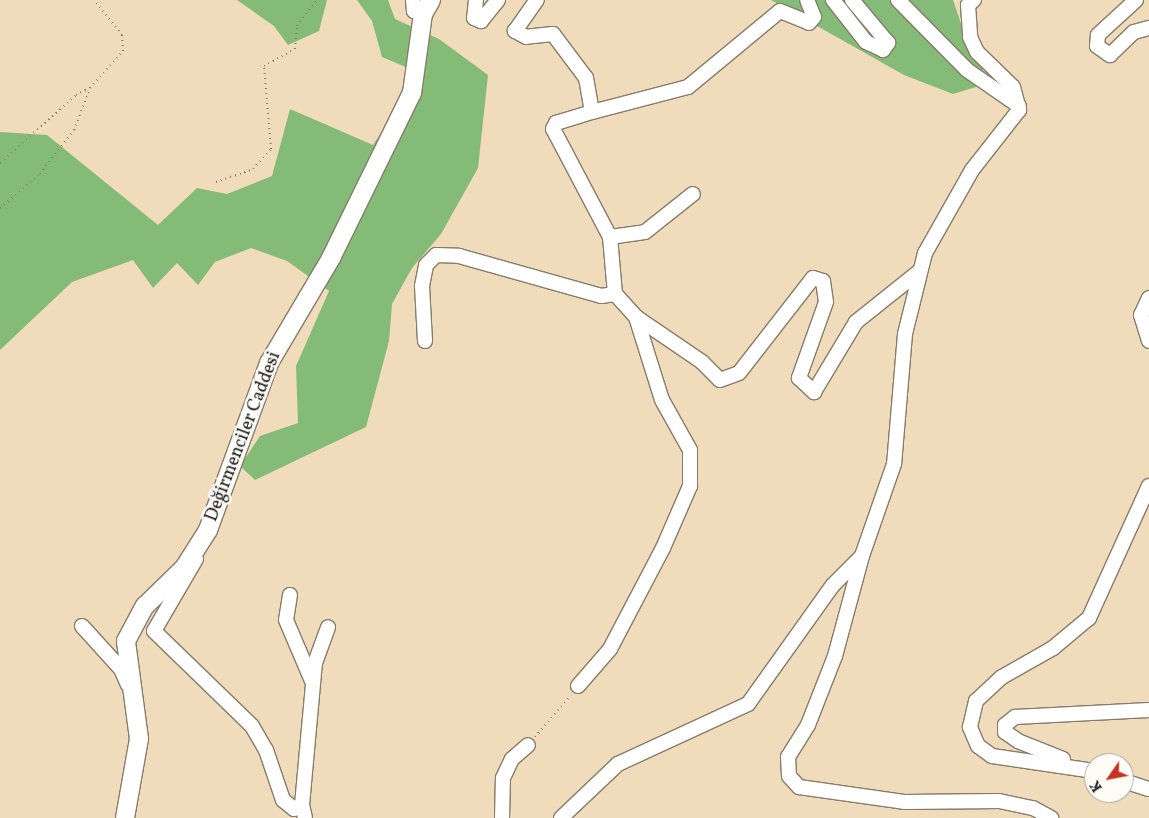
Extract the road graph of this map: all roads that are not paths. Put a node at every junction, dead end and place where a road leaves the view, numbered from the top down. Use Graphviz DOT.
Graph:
graph roads {
  1 [pos="476,0"];
  2 [pos="498,0"];
  3 [pos="537,0"];
  4 [pos="807,0"];
  5 [pos="833,0"];
  6 [pos="852,0"];
  7 [pos="898,0"];
  8 [pos="974,0"];
  9 [pos="1136,0"];
  10 [pos="422,5"];
  11 [pos="788,7"];
  12 [pos="1149,28"];
  13 [pos="1019,106"];
  14 [pos="592,112"];
  15 [pos="694,194"];
  16 [pos="610,236"];
  17 [pos="920,271"];
  18 [pos="615,294"];
  19 [pos="1149,298"];
  20 [pos="636,317"];
  21 [pos="1149,341"];
  22 [pos="425,342"];
  23 [pos="1149,486"];
  24 [pos="208,530"];
  25 [pos="862,556"];
  26 [pos="290,595"];
  27 [pos="82,626"];
  28 [pos="328,627"];
  29 [pos="314,686"];
  30 [pos="578,686"];
  31 [pos="132,693"];
  32 [pos="1149,710"];
  33 [pos="528,745"];
  34 [pos="1084,768"];
  35 [pos="1084,769"];
  36 [pos="1134,784"];
  37 [pos="1149,789"];
  38 [pos="304,812"];
  39 [pos="125,818"];
  40 [pos="502,818"];
  41 [pos="561,818"];
  42 [pos="1051,818"];
  1 -- 2 [label="street"];
  3 -- 14 [label="street"];
  4 -- 11 [label="street"];
  5 -- 6 [label="street"];
  7 -- 13 [label="street"];
  8 -- 13 [label="street"];
  9 -- 12 [label="street"];
  10 -- 24 [label="main road, Değirmenciler Caddesi"];
  11 -- 14 [label="street"];
  13 -- 17 [label="street"];
  14 -- 16 [label="street"];
  15 -- 16 [label="street"];
  16 -- 18 [label="street"];
  17 -- 20 [label="street"];
  17 -- 25 [label="street"];
  18 -- 20 [label="street"];
  18 -- 22 [label="street"];
  19 -- 21 [label="street"];
  20 -- 30 [label="street"];
  23 -- 35 [label="street"];
  24 -- 31 [label="main road, Değirmenciler Caddesi"];
  24 -- 38 [label="street"];
  25 -- 41 [label="street"];
  25 -- 42 [label="street"];
  26 -- 29 [label="street"];
  27 -- 31 [label="street"];
  28 -- 29 [label="street"];
  29 -- 38 [label="street"];
  31 -- 39 [label="main road, Değirmenciler Caddesi"];
  32 -- 34 [label="street"];
  33 -- 40 [label="street"];
  36 -- 37 [label="street"];
}
